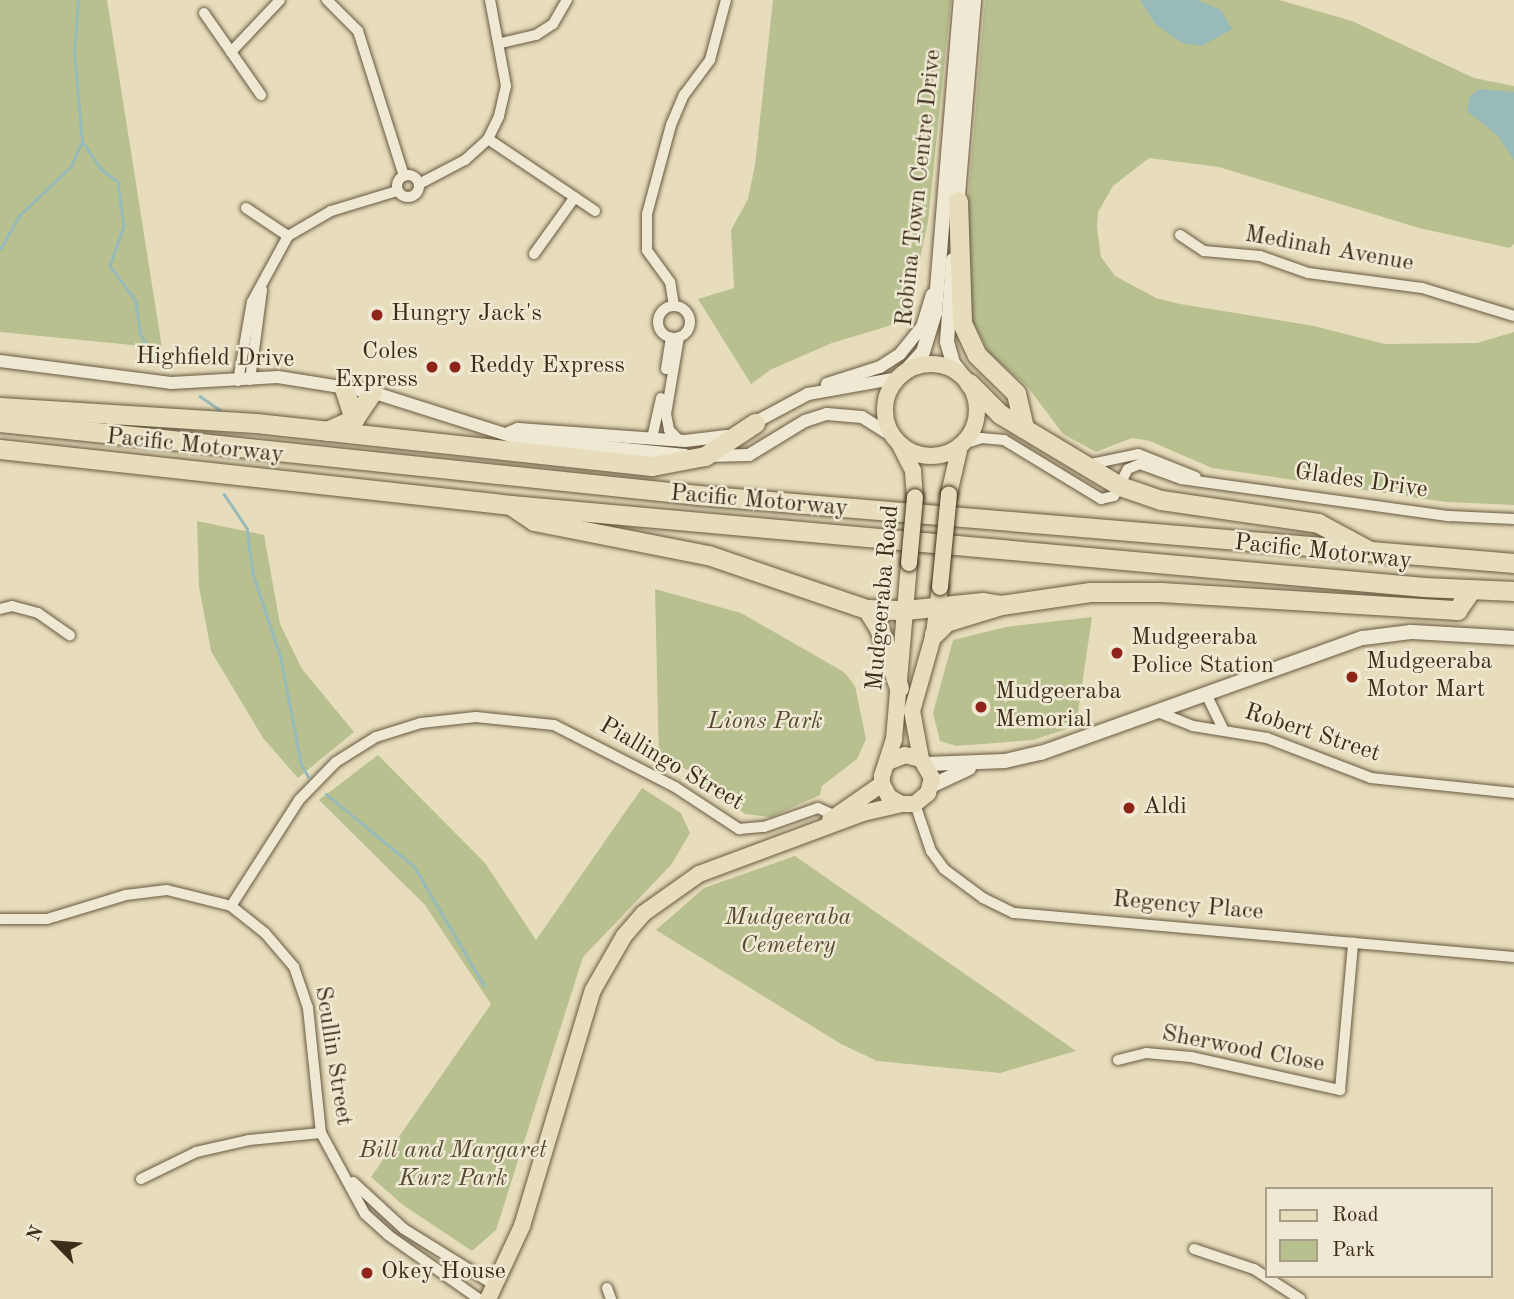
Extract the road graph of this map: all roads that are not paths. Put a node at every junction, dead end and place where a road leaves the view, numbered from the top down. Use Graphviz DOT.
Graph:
graph roads {
  1 [pos="279,0"];
  2 [pos="327,0"];
  3 [pos="490,0"];
  4 [pos="567,0"];
  5 [pos="726,0"];
  6 [pos="961,0"];
  7 [pos="974,0"];
  8 [pos="204,13"];
  9 [pos="500,43"];
  10 [pos="231,52"];
  11 [pos="261,94"];
  12 [pos="488,139"];
  13 [pos="404,176"];
  14 [pos="419,184"];
  15 [pos="397,191"];
  16 [pos="575,197"];
  17 [pos="958,201"];
  18 [pos="246,208"];
  19 [pos="594,211"];
  20 [pos="1180,235"];
  21 [pos="288,236"];
  22 [pos="534,254"];
  23 [pos="939,270"];
  24 [pos="674,306"];
  25 [pos="1514,316"];
  26 [pos="675,337"];
  27 [pos="0,361"];
  28 [pos="901,375"];
  29 [pos="244,380"];
  30 [pos="966,380"];
  31 [pos="344,387"];
  32 [pos="372,392"];
  33 [pos="808,394"];
  34 [pos="0,407"];
  35 [pos="354,419"];
  36 [pos="0,422"];
  37 [pos="755,423"];
  38 [pos="1024,427"];
  39 [pos="326,432"];
  40 [pos="508,433"];
  41 [pos="652,438"];
  42 [pos="896,440"];
  43 [pos="680,441"];
  44 [pos="961,445"];
  45 [pos="0,449"];
  46 [pos="665,453"];
  47 [pos="705,456"];
  48 [pos="1074,460"];
  49 [pos="1204,479"];
  50 [pos="1120,485"];
  51 [pos="511,505"];
  52 [pos="1514,519"];
  53 [pos="1375,554"];
  54 [pos="1514,563"];
  55 [pos="1471,590"];
  56 [pos="1514,592"];
  57 [pos="940,596"];
  58 [pos="1001,605"];
  59 [pos="0,609"];
  60 [pos="867,609"];
  61 [pos="905,610"];
  62 [pos="934,634"];
  63 [pos="70,635"];
  64 [pos="1514,638"];
  65 [pos="899,688"];
  66 [pos="1206,694"];
  67 [pos="1158,712"];
  68 [pos="1222,727"];
  69 [pos="924,761"];
  70 [pos="888,762"];
  71 [pos="990,763"];
  72 [pos="882,784"];
  73 [pos="931,786"];
  74 [pos="1514,793"];
  75 [pos="908,804"];
  76 [pos="836,816"];
  77 [pos="820,828"];
  78 [pos="231,906"];
  79 [pos="0,919"];
  80 [pos="1353,943"];
  81 [pos="1514,957"];
  82 [pos="1118,1060"];
  83 [pos="321,1133"];
  84 [pos="348,1177"];
  85 [pos="141,1179"];
  86 [pos="1194,1250"];
  87 [pos="1266,1277"];
  88 [pos="1268,1278"];
  89 [pos="607,1288"];
  90 [pos="492,1292"];
  91 [pos="480,1299"];
  92 [pos="611,1299"];
  93 [pos="1300,1299"];
  1 -- 10 [label="street"];
  2 -- 13 [label="street"];
  3 -- 9 [label="street"];
  4 -- 9 [label="street"];
  5 -- 24 [label="street"];
  6 -- 23 [label="main road, Robina Town Centre Drive"];
  7 -- 17 [label="main road, Robina Town Centre Drive"];
  8 -- 10 [label="street"];
  9 -- 12 [label="street"];
  10 -- 11 [label="street"];
  12 -- 14 [label="street"];
  12 -- 16 [label="street"];
  13 -- 14 [label="street"];
  13 -- 15 [label="street"];
  14 -- 15 [label="street"];
  15 -- 21 [label="street"];
  16 -- 19 [label="street"];
  16 -- 22 [label="street"];
  17 -- 30 [label="main road, Robina Town Centre Drive"];
  17 -- 38 [label="highway"];
  18 -- 21 [label="street"];
  20 -- 25 [label="street, Medinah Avenue"];
  21 -- 29 [label="street"];
  23 -- 28 [label="main road, Robina Town Centre Drive"];
  23 -- 33 [label="street"];
  24 -- 26 [label="street"];
  24 -- 26 [label="street"];
  26 -- 41 [label="street"];
  26 -- 43 [label="street"];
  27 -- 29 [label="street, Highfield Drive"];
  28 -- 30 [label="main road"];
  28 -- 33 [label="street, Highfield Drive"];
  28 -- 42 [label="main road"];
  29 -- 31 [label="street, Highfield Drive"];
  30 -- 38 [label="highway"];
  30 -- 44 [label="main road"];
  31 -- 32 [label="street, Highfield Drive"];
  31 -- 35 [label="highway"];
  32 -- 35 [label="highway"];
  32 -- 40 [label="street, Highfield Drive"];
  33 -- 37 [label="street, Highfield Drive"];
  34 -- 39 [label="highway"];
  35 -- 39 [label="highway"];
  36 -- 53 [label="highway, Pacific Motorway"];
  37 -- 43 [label="street, Highfield Drive"];
  37 -- 47 [label="highway"];
  38 -- 48 [label="highway"];
  39 -- 47 [label="highway"];
  40 -- 41 [label="street, Highfield Drive"];
  40 -- 46 [label="street, Highfield Drive"];
  41 -- 43 [label="street, Highfield Drive"];
  41 -- 46 [label="street"];
  42 -- 44 [label="main road"];
  42 -- 47 [label="street, Highfield Drive"];
  42 -- 61 [label="main road, Mudgeeraba Road, bridge"];
  44 -- 50 [label="street"];
  44 -- 57 [label="main road, Mudgeeraba Road, bridge"];
  45 -- 51 [label="highway, Pacific Motorway"];
  46 -- 47 [label="street, Highfield Drive"];
  48 -- 49 [label="street, Glades Drive"];
  48 -- 50 [label="highway"];
  49 -- 50 [label="street, Glades Drive"];
  49 -- 52 [label="street, Glades Drive"];
  50 -- 53 [label="highway"];
  51 -- 55 [label="highway, Pacific Motorway"];
  51 -- 60 [label="highway"];
  53 -- 54 [label="highway, Pacific Motorway"];
  55 -- 56 [label="highway, Pacific Motorway"];
  55 -- 58 [label="highway"];
  57 -- 58 [label="highway"];
  57 -- 61 [label="highway"];
  57 -- 62 [label="main road, Mudgeeraba Road"];
  58 -- 62 [label="highway"];
  59 -- 63 [label="street"];
  60 -- 61 [label="highway"];
  60 -- 65 [label="highway"];
  61 -- 65 [label="main road, Mudgeeraba Road"];
  62 -- 69 [label="main road, Mudgeeraba Road"];
  64 -- 66 [label="main road"];
  65 -- 70 [label="main road, Mudgeeraba Road"];
  66 -- 67 [label="main road"];
  66 -- 68 [label="street, Robert Street"];
  67 -- 68 [label="street, Robert Street"];
  67 -- 71 [label="main road"];
  68 -- 74 [label="street, Robert Street"];
  69 -- 70 [label="main road"];
  69 -- 71 [label="main road"];
  69 -- 73 [label="main road"];
  70 -- 72 [label="main road"];
  71 -- 73 [label="main road"];
  72 -- 75 [label="main road"];
  72 -- 76 [label="main road"];
  73 -- 75 [label="main road"];
  75 -- 77 [label="main road"];
  75 -- 80 [label="street, Regency Place"];
  76 -- 77 [label="main road"];
  76 -- 78 [label="street, Piallingo Street"];
  77 -- 90 [label="main road"];
  78 -- 79 [label="street, Scullin Street"];
  78 -- 83 [label="street, Scullin Street"];
  80 -- 81 [label="street, Regency Place"];
  80 -- 82 [label="street, Sherwood Close"];
  83 -- 84 [label="street, Scullin Street"];
  83 -- 85 [label="street"];
  84 -- 90 [label="street, Scullin Street"];
  84 -- 91 [label="street, Scullin Street"];
  86 -- 87 [label="street"];
  88 -- 93 [label="street"];
  89 -- 92 [label="street"];
}
